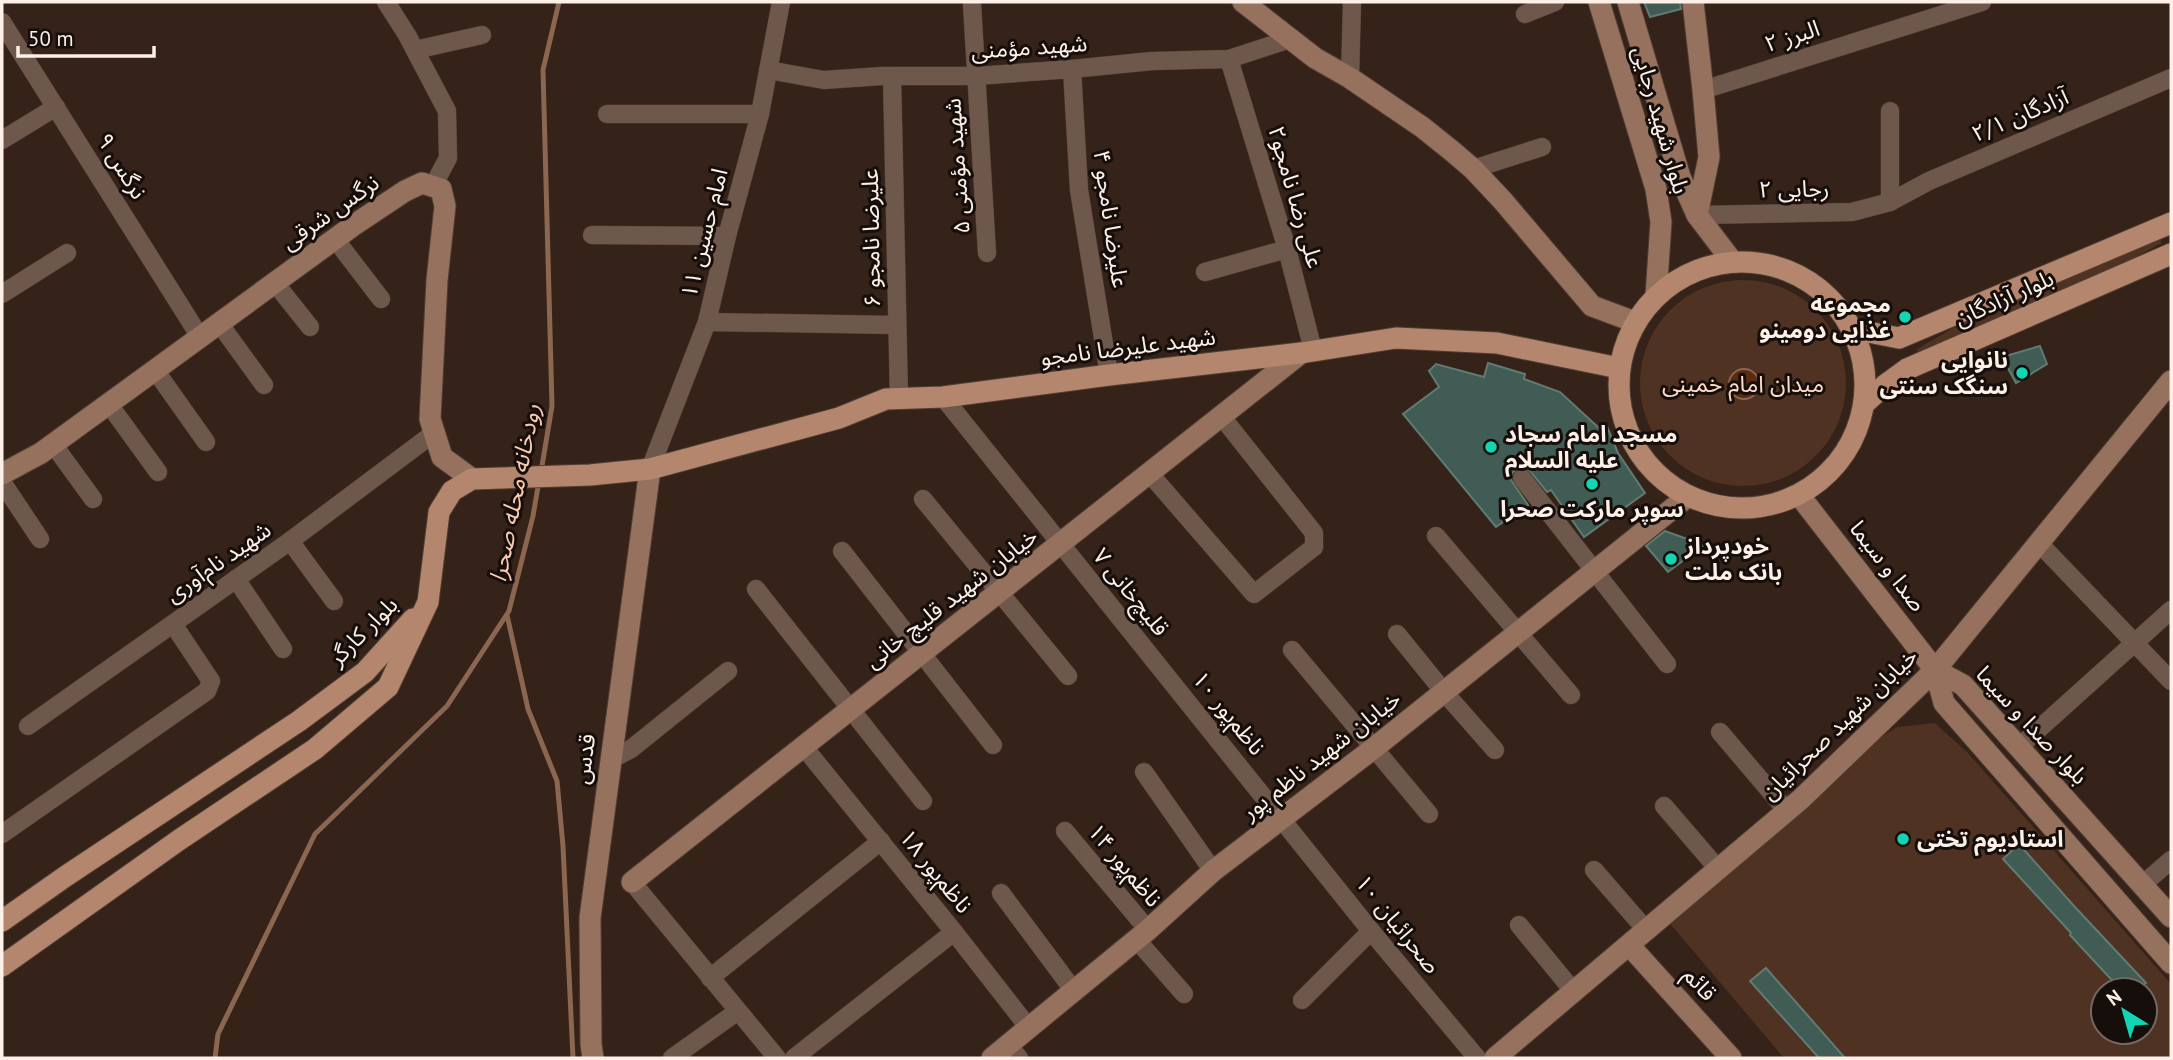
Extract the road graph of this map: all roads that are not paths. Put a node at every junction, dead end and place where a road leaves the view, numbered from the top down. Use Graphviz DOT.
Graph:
graph roads {
  1 [pos="386,2"];
  2 [pos="781,2"];
  3 [pos="1242,2"];
  4 [pos="1352,2"];
  5 [pos="1555,2"];
  6 [pos="1599,2"];
  7 [pos="1629,2"];
  8 [pos="1693,2"];
  9 [pos="1979,3"];
  10 [pos="972,5"];
  11 [pos="1525,13"];
  12 [pos="2,22"];
  13 [pos="482,35"];
  14 [pos="1290,39"];
  15 [pos="415,50"];
  16 [pos="1229,59"];
  17 [pos="1072,69"];
  18 [pos="768,70"];
  19 [pos="892,76"];
  20 [pos="976,76"];
  21 [pos="1350,78"];
  22 [pos="2171,78"];
  23 [pos="1703,90"];
  24 [pos="55,107"];
  25 [pos="1890,111"];
  26 [pos="607,114"];
  27 [pos="760,114"];
  28 [pos="2,140"];
  29 [pos="1542,147"];
  30 [pos="1473,169"];
  31 [pos="433,186"];
  32 [pos="1890,202"];
  33 [pos="1697,215"];
  34 [pos="2170,228"];
  35 [pos="592,235"];
  36 [pos="727,236"];
  37 [pos="335,239"];
  38 [pos="1287,249"];
  39 [pos="67,253"];
  40 [pos="987,253"];
  41 [pos="2171,254"];
  42 [pos="1732,261"];
  43 [pos="1205,272"];
  44 [pos="275,283"];
  45 [pos="2,294"];
  46 [pos="1656,296"];
  47 [pos="380,299"];
  48 [pos="707,322"];
  49 [pos="1635,322"];
  50 [pos="219,323"];
  51 [pos="897,325"];
  52 [pos="310,327"];
  53 [pos="1853,329"];
  54 [pos="200,337"];
  55 [pos="1307,351"];
  56 [pos="1619,368"];
  57 [pos="155,370"];
  58 [pos="1109,375"];
  59 [pos="2171,381"];
  60 [pos="264,385"];
  61 [pos="943,397"];
  62 [pos="899,398"];
  63 [pos="108,403"];
  64 [pos="1865,403"];
  65 [pos="1222,417"];
  66 [pos="434,433"];
  67 [pos="206,442"];
  68 [pos="53,444"];
  69 [pos="650,469"];
  70 [pos="158,472"];
  71 [pos="2,474"];
  72 [pos="1150,474"];
  73 [pos="1522,478"];
  74 [pos="471,479"];
  75 [pos="2,482"];
  76 [pos="1799,495"];
  77 [pos="1687,497"];
  78 [pos="93,499"];
  79 [pos="923,499"];
  80 [pos="1436,536"];
  81 [pos="40,539"];
  82 [pos="290,541"];
  83 [pos="2039,543"];
  84 [pos="1060,545"];
  85 [pos="842,551"];
  86 [pos="1595,571"];
  87 [pos="236,579"];
  88 [pos="756,589"];
  89 [pos="1000,593"];
  90 [pos="334,601"];
  91 [pos="428,602"];
  92 [pos="2171,610"];
  93 [pos="173,624"];
  94 [pos="1518,632"];
  95 [pos="1397,634"];
  96 [pos="2135,644"];
  97 [pos="283,649"];
  98 [pos="1292,650"];
  99 [pos="922,654"];
  100 [pos="1667,664"];
  101 [pos="1935,670"];
  102 [pos="728,671"];
  103 [pos="1163,671"];
  104 [pos="1068,676"];
  105 [pos="2171,681"];
  106 [pos="1444,692"];
  107 [pos="1571,695"];
  108 [pos="851,710"];
  109 [pos="28,726"];
  110 [pos="1720,732"];
  111 [pos="993,745"];
  112 [pos="803,746"];
  113 [pos="2020,747"];
  114 [pos="1374,748"];
  115 [pos="1495,750"];
  116 [pos="610,760"];
  117 [pos="1144,772"];
  118 [pos="923,801"];
  119 [pos="1664,806"];
  120 [pos="1787,811"];
  121 [pos="1429,814"];
  122 [pos="1282,819"];
  123 [pos="1065,831"];
  124 [pos="2,834"];
  125 [pos="881,841"];
  126 [pos="2171,860"];
  127 [pos="1594,870"];
  128 [pos="1719,870"];
  129 [pos="1213,871"];
  130 [pos="632,882"];
  131 [pos="2142,885"];
  132 [pos="1001,893"];
  133 [pos="2171,917"];
  134 [pos="2,921"];
  135 [pos="1519,925"];
  136 [pos="1371,931"];
  137 [pos="1647,931"];
  138 [pos="954,932"];
  139 [pos="1142,935"];
  140 [pos="1629,945"];
  141 [pos="2171,963"];
  142 [pos="2,966"];
  143 [pos="710,978"];
  144 [pos="1074,991"];
  145 [pos="1574,992"];
  146 [pos="1184,994"];
  147 [pos="1302,1000"];
  148 [pos="738,1011"];
  149 [pos="1028,1028"];
  150 [pos="1006,1054"];
  151 [pos="593,1058"];
  152 [pos="672,1058"];
  153 [pos="776,1058"];
  154 [pos="794,1058"];
  155 [pos="1477,1058"];
  156 [pos="1495,1058"];
  157 [pos="1731,1058"];
  1 -- 15 [label="street"];
  2 -- 18 [label="street, امام حسین ۱۱"];
  3 -- 14 [label="street"];
  4 -- 21 [label="street"];
  5 -- 11 [label="street"];
  6 -- 46 [label="street, بلوار شهید رجایی"];
  7 -- 33 [label="street, بلوار شهید رجایی"];
  8 -- 23 [label="street"];
  9 -- 23 [label="street, البرز ۲"];
  10 -- 20 [label="street, شهید مؤمنی ۵"];
  12 -- 24 [label="street, نرگس ۹"];
  13 -- 15 [label="street"];
  14 -- 16 [label="street, شهید مؤمنی"];
  14 -- 21 [label="street"];
  15 -- 31 [label="street"];
  16 -- 17 [label="street, شهید مؤمنی"];
  16 -- 38 [label="street, علی رضا نامجو۲"];
  17 -- 20 [label="street, شهید مؤمنی"];
  17 -- 58 [label="street, علیرضا نامجو ۴"];
  18 -- 19 [label="street, شهید مؤمنی"];
  18 -- 27 [label="street, امام حسین ۱۱"];
  19 -- 20 [label="street, شهید مؤمنی"];
  19 -- 51 [label="street, علیرضا نامجو ۶"];
  20 -- 40 [label="street, شهید مؤمنی ۵"];
  21 -- 30 [label="street"];
  22 -- 32 [label="street, آزادگان ۲/۱"];
  23 -- 33 [label="street"];
  24 -- 28 [label="street"];
  24 -- 54 [label="street, نرگس ۹"];
  25 -- 32 [label="street"];
  26 -- 27 [label="street"];
  27 -- 36 [label="street, امام حسین ۱۱"];
  29 -- 30 [label="street"];
  30 -- 49 [label="street"];
  31 -- 37 [label="street, نرگس شرقی"];
  31 -- 66 [label="street"];
  32 -- 33 [label="street, رجایی ۲"];
  33 -- 42 [label="street, بلوار شهید رجایی"];
  34 -- 53 [label="main road, بلوار آزادگان"];
  35 -- 36 [label="street"];
  36 -- 48 [label="street, امام حسین ۱۱"];
  37 -- 44 [label="street, نرگس شرقی"];
  37 -- 47 [label="street"];
  38 -- 43 [label="street"];
  38 -- 55 [label="street, علی رضا نامجو۲"];
  39 -- 45 [label="street"];
  41 -- 64 [label="main road, بلوار آزادگان"];
  42 -- 46 [label="main road"];
  42 -- 53 [label="main road"];
  44 -- 50 [label="street, نرگس شرقی"];
  44 -- 52 [label="street"];
  46 -- 49 [label="main road"];
  48 -- 51 [label="street"];
  48 -- 69 [label="street, امام حسین ۱۱"];
  49 -- 56 [label="main road"];
  50 -- 54 [label="street, نرگس شرقی"];
  50 -- 60 [label="street"];
  51 -- 62 [label="street, علیرضا نامجو ۶"];
  53 -- 64 [label="main road"];
  54 -- 57 [label="street, نرگس شرقی"];
  55 -- 56 [label="main road, شهید علیرضا نامجو"];
  55 -- 58 [label="main road, شهید علیرضا نامجو"];
  55 -- 65 [label="street, خیابان شهید قلیچ خانی"];
  56 -- 77 [label="main road"];
  57 -- 63 [label="street, نرگس شرقی"];
  57 -- 67 [label="street"];
  58 -- 61 [label="main road, شهید علیرضا نامجو"];
  59 -- 83 [label="street, خیابان شهید صحرائیان"];
  61 -- 62 [label="main road, شهید علیرضا نامجو"];
  61 -- 84 [label="street, قلیچ‌خانی ۷"];
  62 -- 69 [label="main road, شهید علیرضا نامجو"];
  63 -- 68 [label="street, نرگس شرقی"];
  63 -- 70 [label="street"];
  64 -- 76 [label="main road"];
  65 -- 72 [label="street, خیابان شهید قلیچ خانی"];
  65 -- 72 [label="street"];
  66 -- 74 [label="street"];
  66 -- 82 [label="street, شهید نام‌آوری"];
  68 -- 71 [label="street, نرگس شرقی"];
  68 -- 78 [label="street"];
  69 -- 74 [label="main road, شهید علیرضا نامجو"];
  69 -- 116 [label="street, قدس"];
  72 -- 84 [label="street, خیابان شهید قلیچ خانی"];
  73 -- 86 [label="street"];
  74 -- 91 [label="main road"];
  75 -- 81 [label="street"];
  76 -- 77 [label="main road"];
  76 -- 101 [label="street, صدا و سیما"];
  77 -- 86 [label="street, خیابان شهید ناظم پور"];
  79 -- 89 [label="street"];
  80 -- 94 [label="street"];
  82 -- 87 [label="street, شهید نام‌آوری"];
  82 -- 90 [label="street"];
  83 -- 96 [label="street"];
  83 -- 101 [label="street, خیابان شهید صحرائیان"];
  84 -- 89 [label="street, خیابان شهید قلیچ خانی"];
  84 -- 103 [label="street, قلیچ‌خانی ۷"];
  85 -- 99 [label="street"];
  86 -- 94 [label="street, خیابان شهید ناظم پور"];
  86 -- 100 [label="street"];
  87 -- 93 [label="street, شهید نام‌آوری"];
  87 -- 97 [label="street"];
  88 -- 108 [label="street"];
  89 -- 99 [label="street, خیابان شهید قلیچ خانی"];
  89 -- 104 [label="street"];
  91 -- 134 [label="main road, بلوار کارگر"];
  91 -- 142 [label="main road, بلوار کارگر"];
  92 -- 96 [label="street"];
  93 -- 109 [label="street, شهید نام‌آوری"];
  93 -- 124 [label="street"];
  94 -- 106 [label="street, خیابان شهید ناظم پور"];
  94 -- 107 [label="street"];
  95 -- 106 [label="street"];
  96 -- 105 [label="street"];
  96 -- 113 [label="street"];
  98 -- 114 [label="street"];
  99 -- 108 [label="street, خیابان شهید قلیچ خانی"];
  99 -- 111 [label="street"];
  101 -- 113 [label="street, بلوار صدا و سیما"];
  101 -- 120 [label="street, خیابان شهید صحرائیان"];
  101 -- 141 [label="street, بلوار صدا و سیما"];
  102 -- 116 [label="street"];
  103 -- 122 [label="street, ناظم‌پور ۱۰"];
  106 -- 114 [label="street, خیابان شهید ناظم پور"];
  106 -- 115 [label="street"];
  108 -- 112 [label="street, خیابان شهید قلیچ خانی"];
  108 -- 118 [label="street"];
  110 -- 120 [label="street"];
  112 -- 125 [label="street, ناظم‌پور ۱۸"];
  112 -- 130 [label="street, خیابان شهید قلیچ خانی"];
  113 -- 131 [label="street, بلوار صدا و سیما"];
  114 -- 121 [label="street"];
  114 -- 122 [label="street, خیابان شهید ناظم پور"];
  116 -- 151 [label="street, قدس"];
  117 -- 129 [label="street"];
  119 -- 128 [label="street"];
  120 -- 128 [label="street, خیابان شهید صحرائیان"];
  122 -- 129 [label="street, خیابان شهید ناظم پور"];
  122 -- 136 [label="street, صحرائیان ۱۰"];
  123 -- 139 [label="street, ناظم‌پور ۱۴"];
  125 -- 138 [label="street, ناظم‌پور ۱۸"];
  125 -- 143 [label="street"];
  126 -- 131 [label="street"];
  127 -- 137 [label="street"];
  128 -- 137 [label="street, خیابان شهید صحرائیان"];
  129 -- 139 [label="street, خیابان شهید ناظم پور"];
  130 -- 143 [label="street"];
  131 -- 133 [label="street, بلوار صدا و سیما"];
  132 -- 144 [label="street"];
  135 -- 145 [label="street"];
  136 -- 147 [label="street"];
  136 -- 155 [label="street, صحرائیان ۱۰"];
  137 -- 140 [label="street, خیابان شهید صحرائیان"];
  138 -- 149 [label="street, ناظم‌پور ۱۸"];
  138 -- 154 [label="street"];
  139 -- 144 [label="street, خیابان شهید ناظم پور"];
  139 -- 146 [label="street, ناظم‌پور ۱۴"];
  140 -- 145 [label="street, خیابان شهید صحرائیان"];
  140 -- 157 [label="street, قائم"];
  143 -- 148 [label="street"];
  144 -- 149 [label="street, خیابان شهید ناظم پور"];
  145 -- 156 [label="street, خیابان شهید صحرائیان"];
  148 -- 152 [label="street"];
  148 -- 153 [label="street"];
  149 -- 150 [label="street, خیابان شهید ناظم پور"];
}
